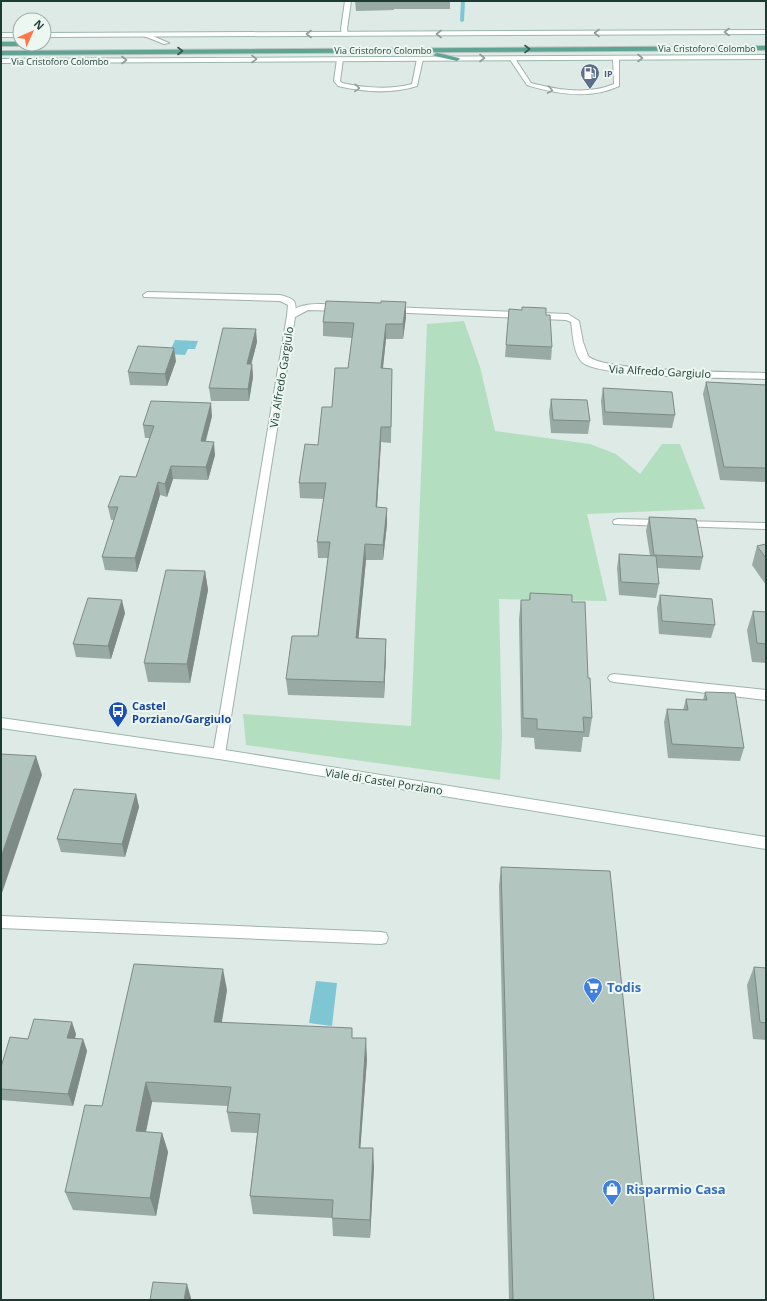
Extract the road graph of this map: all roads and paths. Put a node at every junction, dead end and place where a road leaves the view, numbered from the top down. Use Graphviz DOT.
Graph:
graph roads {
  1 [pos="348,1"];
  2 [pos="766,32"];
  3 [pos="345,34"];
  4 [pos="1,35"];
  5 [pos="12,35"];
  6 [pos="52,35"];
  7 [pos="146,35"];
  8 [pos="150,43"];
  9 [pos="166,43"];
  10 [pos="174,43"];
  11 [pos="1,44"];
  12 [pos="12,44"];
  13 [pos="766,48"];
  14 [pos="420,50"];
  15 [pos="1,52"];
  16 [pos="766,57"];
  17 [pos="457,58"];
  18 [pos="512,58"];
  19 [pos="616,58"];
  20 [pos="340,59"];
  21 [pos="420,59"];
  22 [pos="1,62"];
  23 [pos="146,295"];
  24 [pos="352,309"];
  25 [pos="376,310"];
  26 [pos="291,316"];
  27 [pos="766,376"];
  28 [pos="618,522"];
  29 [pos="766,526"];
  30 [pos="614,678"];
  31 [pos="766,695"];
  32 [pos="1,723"];
  33 [pos="219,754"];
  34 [pos="766,843"];
  35 [pos="1,922"];
  36 [pos="381,938"];
  1 -- 3 [label="street"];
  2 -- 3 [label="street, Via Cristoforo Colombo, one-way"];
  3 -- 7 [label="street, Via Cristoforo Colombo, one-way"];
  4 -- 5 [label="street"];
  6 -- 7 [label="street, Via Cristoforo Colombo"];
  7 -- 9 [label="street"];
  8 -- 9 [label="main road"];
  9 -- 10 [label="main road"];
  11 -- 12 [label="main road, Via Cristoforo Colombo"];
  14 -- 13 [label="main road, Via Cristoforo Colombo, one-way"];
  15 -- 14 [label="main road, Via Cristoforo Colombo, one-way"];
  14 -- 17 [label="main road"];
  19 -- 16 [label="street, Via Cristoforo Colombo, one-way"];
  17 -- 18 [label="street, Via Cristoforo Colombo, one-way"];
  17 -- 21 [label="street, Via Cristoforo Colombo"];
  18 -- 19 [label="street, Via Cristoforo Colombo"];
  18 -- 19 [label="street, one-way"];
  20 -- 21 [label="street, Via Cristoforo Colombo"];
  20 -- 21 [label="street, one-way"];
  22 -- 20 [label="street, Via Cristoforo Colombo, one-way"];
  23 -- 26 [label="street"];
  24 -- 26 [label="street, Via Alfredo Gargiulo"];
  25 -- 27 [label="street, Via Alfredo Gargiulo"];
  26 -- 33 [label="street, Via Alfredo Gargiulo"];
  28 -- 29 [label="street"];
  30 -- 31 [label="street"];
  32 -- 33 [label="street, Viale di Castel Porziano"];
  33 -- 34 [label="street, Viale di Castel Porziano"];
  35 -- 36 [label="street"];
}
